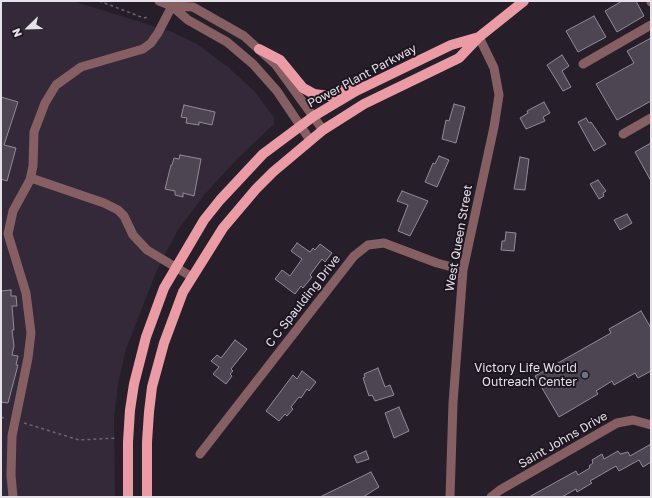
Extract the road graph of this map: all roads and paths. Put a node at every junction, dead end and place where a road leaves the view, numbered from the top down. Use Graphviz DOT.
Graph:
graph roads {
  1 [pos="100,1"];
  2 [pos="159,1"];
  3 [pos="524,1"];
  4 [pos="172,6"];
  5 [pos="148,16"];
  6 [pos="651,25"];
  7 [pos="480,37"];
  8 [pos="260,49"];
  9 [pos="583,64"];
  10 [pos="401,69"];
  11 [pos="314,116"];
  12 [pos="651,118"];
  13 [pos="300,125"];
  14 [pos="323,130"];
  15 [pos="623,134"];
  16 [pos="310,140"];
  17 [pos="31,178"];
  18 [pos="176,267"];
  19 [pos="463,270"];
  20 [pos="192,277"];
  21 [pos="1,418"];
  22 [pos="14,421"];
  23 [pos="651,425"];
  24 [pos="117,438"];
  25 [pos="200,454"];
  26 [pos="13,497"];
  27 [pos="128,497"];
  28 [pos="147,497"];
  29 [pos="450,497"];
  30 [pos="491,497"];
  1 -- 5 [label="path"];
  2 -- 4 [label="street"];
  3 -- 7 [label="main road, Power Plant Parkway"];
  4 -- 8 [label="street"];
  4 -- 13 [label="street"];
  4 -- 17 [label="street"];
  6 -- 9 [label="street"];
  7 -- 10 [label="main road, Power Plant Parkway"];
  7 -- 14 [label="main road, Power Plant Parkway"];
  7 -- 19 [label="street, West Queen Street"];
  8 -- 10 [label="main road"];
  8 -- 11 [label="street"];
  10 -- 11 [label="main road, Power Plant Parkway"];
  11 -- 13 [label="main road, Power Plant Parkway"];
  11 -- 14 [label="street"];
  12 -- 15 [label="street"];
  13 -- 16 [label="street"];
  13 -- 18 [label="main road, Power Plant Parkway"];
  14 -- 16 [label="main road, Power Plant Parkway"];
  16 -- 20 [label="main road, Power Plant Parkway"];
  17 -- 18 [label="street"];
  17 -- 22 [label="street"];
  18 -- 20 [label="street"];
  18 -- 27 [label="main road, Power Plant Parkway"];
  19 -- 25 [label="street, C C Spaulding Drive"];
  19 -- 29 [label="street, West Queen Street"];
  20 -- 28 [label="main road, Power Plant Parkway"];
  21 -- 22 [label="path"];
  22 -- 24 [label="path"];
  22 -- 26 [label="street"];
  23 -- 30 [label="street, Saint Johns Drive"];
}
